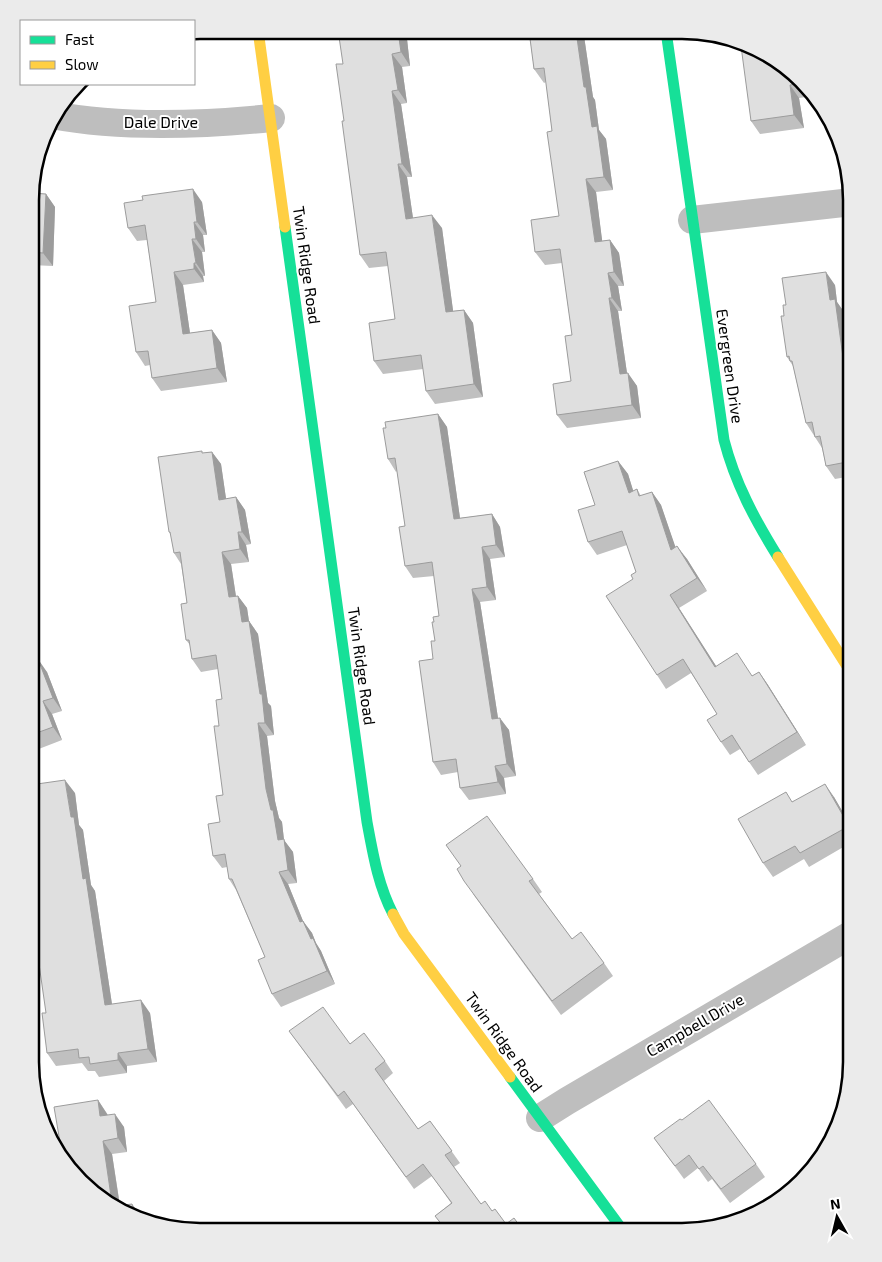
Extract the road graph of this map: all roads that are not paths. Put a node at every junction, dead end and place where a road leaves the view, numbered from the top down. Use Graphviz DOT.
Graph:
graph roads {
  1 [pos="259,39"];
  2 [pos="667,39"];
  3 [pos="61,117"];
  4 [pos="271,118"];
  5 [pos="843,203"];
  6 [pos="692,220"];
  7 [pos="843,660"];
  8 [pos="843,939"];
  9 [pos="540,1118"];
  10 [pos="617,1223"];
  1 -- 4 [label="street, Twin Ridge Road"];
  2 -- 6 [label="street, Evergreen Drive"];
  3 -- 4 [label="street, Dale Drive"];
  4 -- 9 [label="street, Twin Ridge Road"];
  5 -- 6 [label="street"];
  6 -- 7 [label="street, Evergreen Drive"];
  8 -- 9 [label="street, Campbell Drive"];
  9 -- 10 [label="street, Twin Ridge Road"];
}
